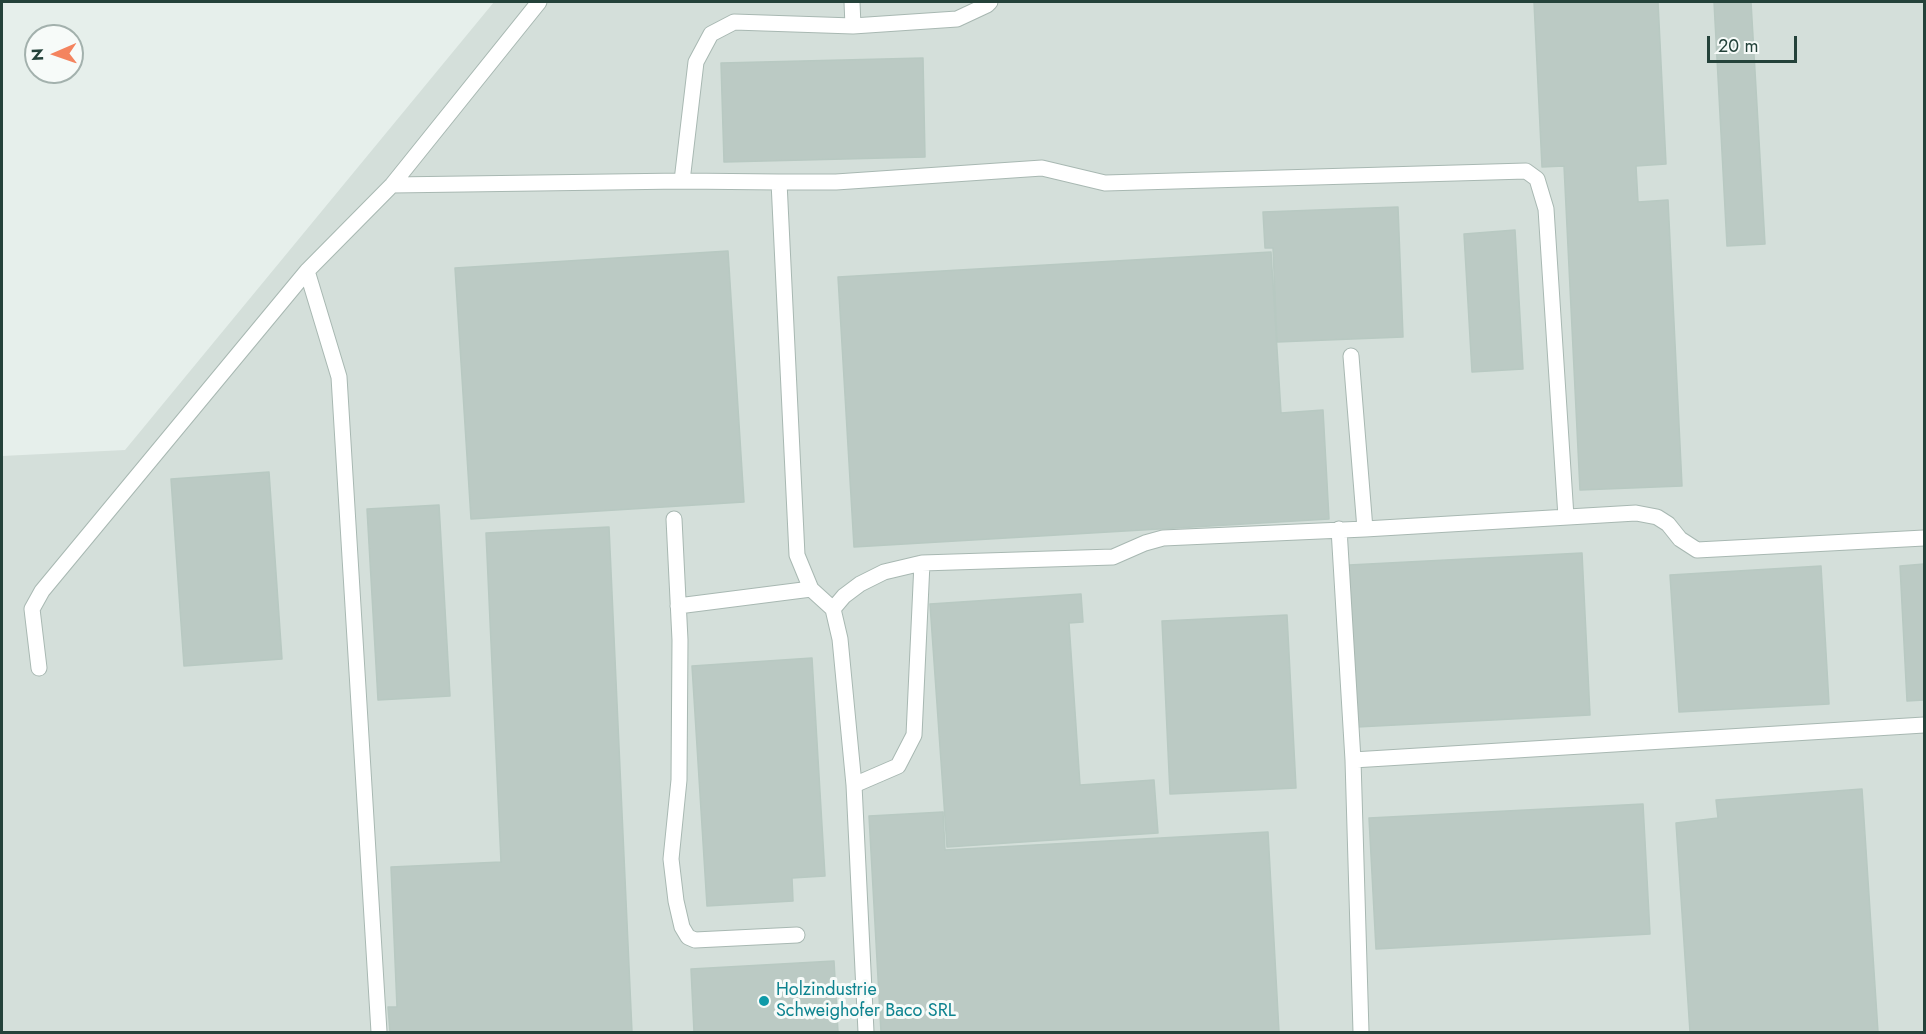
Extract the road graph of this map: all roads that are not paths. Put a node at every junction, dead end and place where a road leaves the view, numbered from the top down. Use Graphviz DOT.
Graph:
graph roads {
  1 [pos="538,2"];
  2 [pos="852,2"];
  3 [pos="990,2"];
  4 [pos="853,26"];
  5 [pos="682,181"];
  6 [pos="779,182"];
  7 [pos="392,185"];
  8 [pos="307,270"];
  9 [pos="1351,356"];
  10 [pos="1566,517"];
  11 [pos="674,519"];
  12 [pos="1339,529"];
  13 [pos="1365,530"];
  14 [pos="1924,538"];
  15 [pos="922,563"];
  16 [pos="811,589"];
  17 [pos="678,606"];
  18 [pos="833,609"];
  19 [pos="39,668"];
  20 [pos="1924,725"];
  21 [pos="1353,760"];
  22 [pos="854,785"];
  23 [pos="797,935"];
  24 [pos="379,1032"];
  25 [pos="866,1032"];
  26 [pos="1361,1032"];
  1 -- 7 [label="lane"];
  2 -- 4 [label="lane"];
  3 -- 4 [label="lane"];
  4 -- 5 [label="lane"];
  5 -- 6 [label="lane"];
  5 -- 7 [label="lane"];
  6 -- 10 [label="lane"];
  6 -- 16 [label="lane"];
  7 -- 8 [label="lane"];
  8 -- 19 [label="lane"];
  8 -- 24 [label="lane"];
  9 -- 13 [label="lane"];
  10 -- 13 [label="lane"];
  10 -- 14 [label="lane"];
  11 -- 17 [label="lane"];
  12 -- 13 [label="lane"];
  12 -- 15 [label="lane"];
  12 -- 21 [label="lane"];
  15 -- 18 [label="lane"];
  15 -- 22 [label="lane"];
  16 -- 17 [label="lane"];
  16 -- 18 [label="lane"];
  17 -- 23 [label="lane"];
  18 -- 22 [label="lane"];
  20 -- 21 [label="lane"];
  21 -- 26 [label="lane"];
  22 -- 25 [label="lane"];
}
